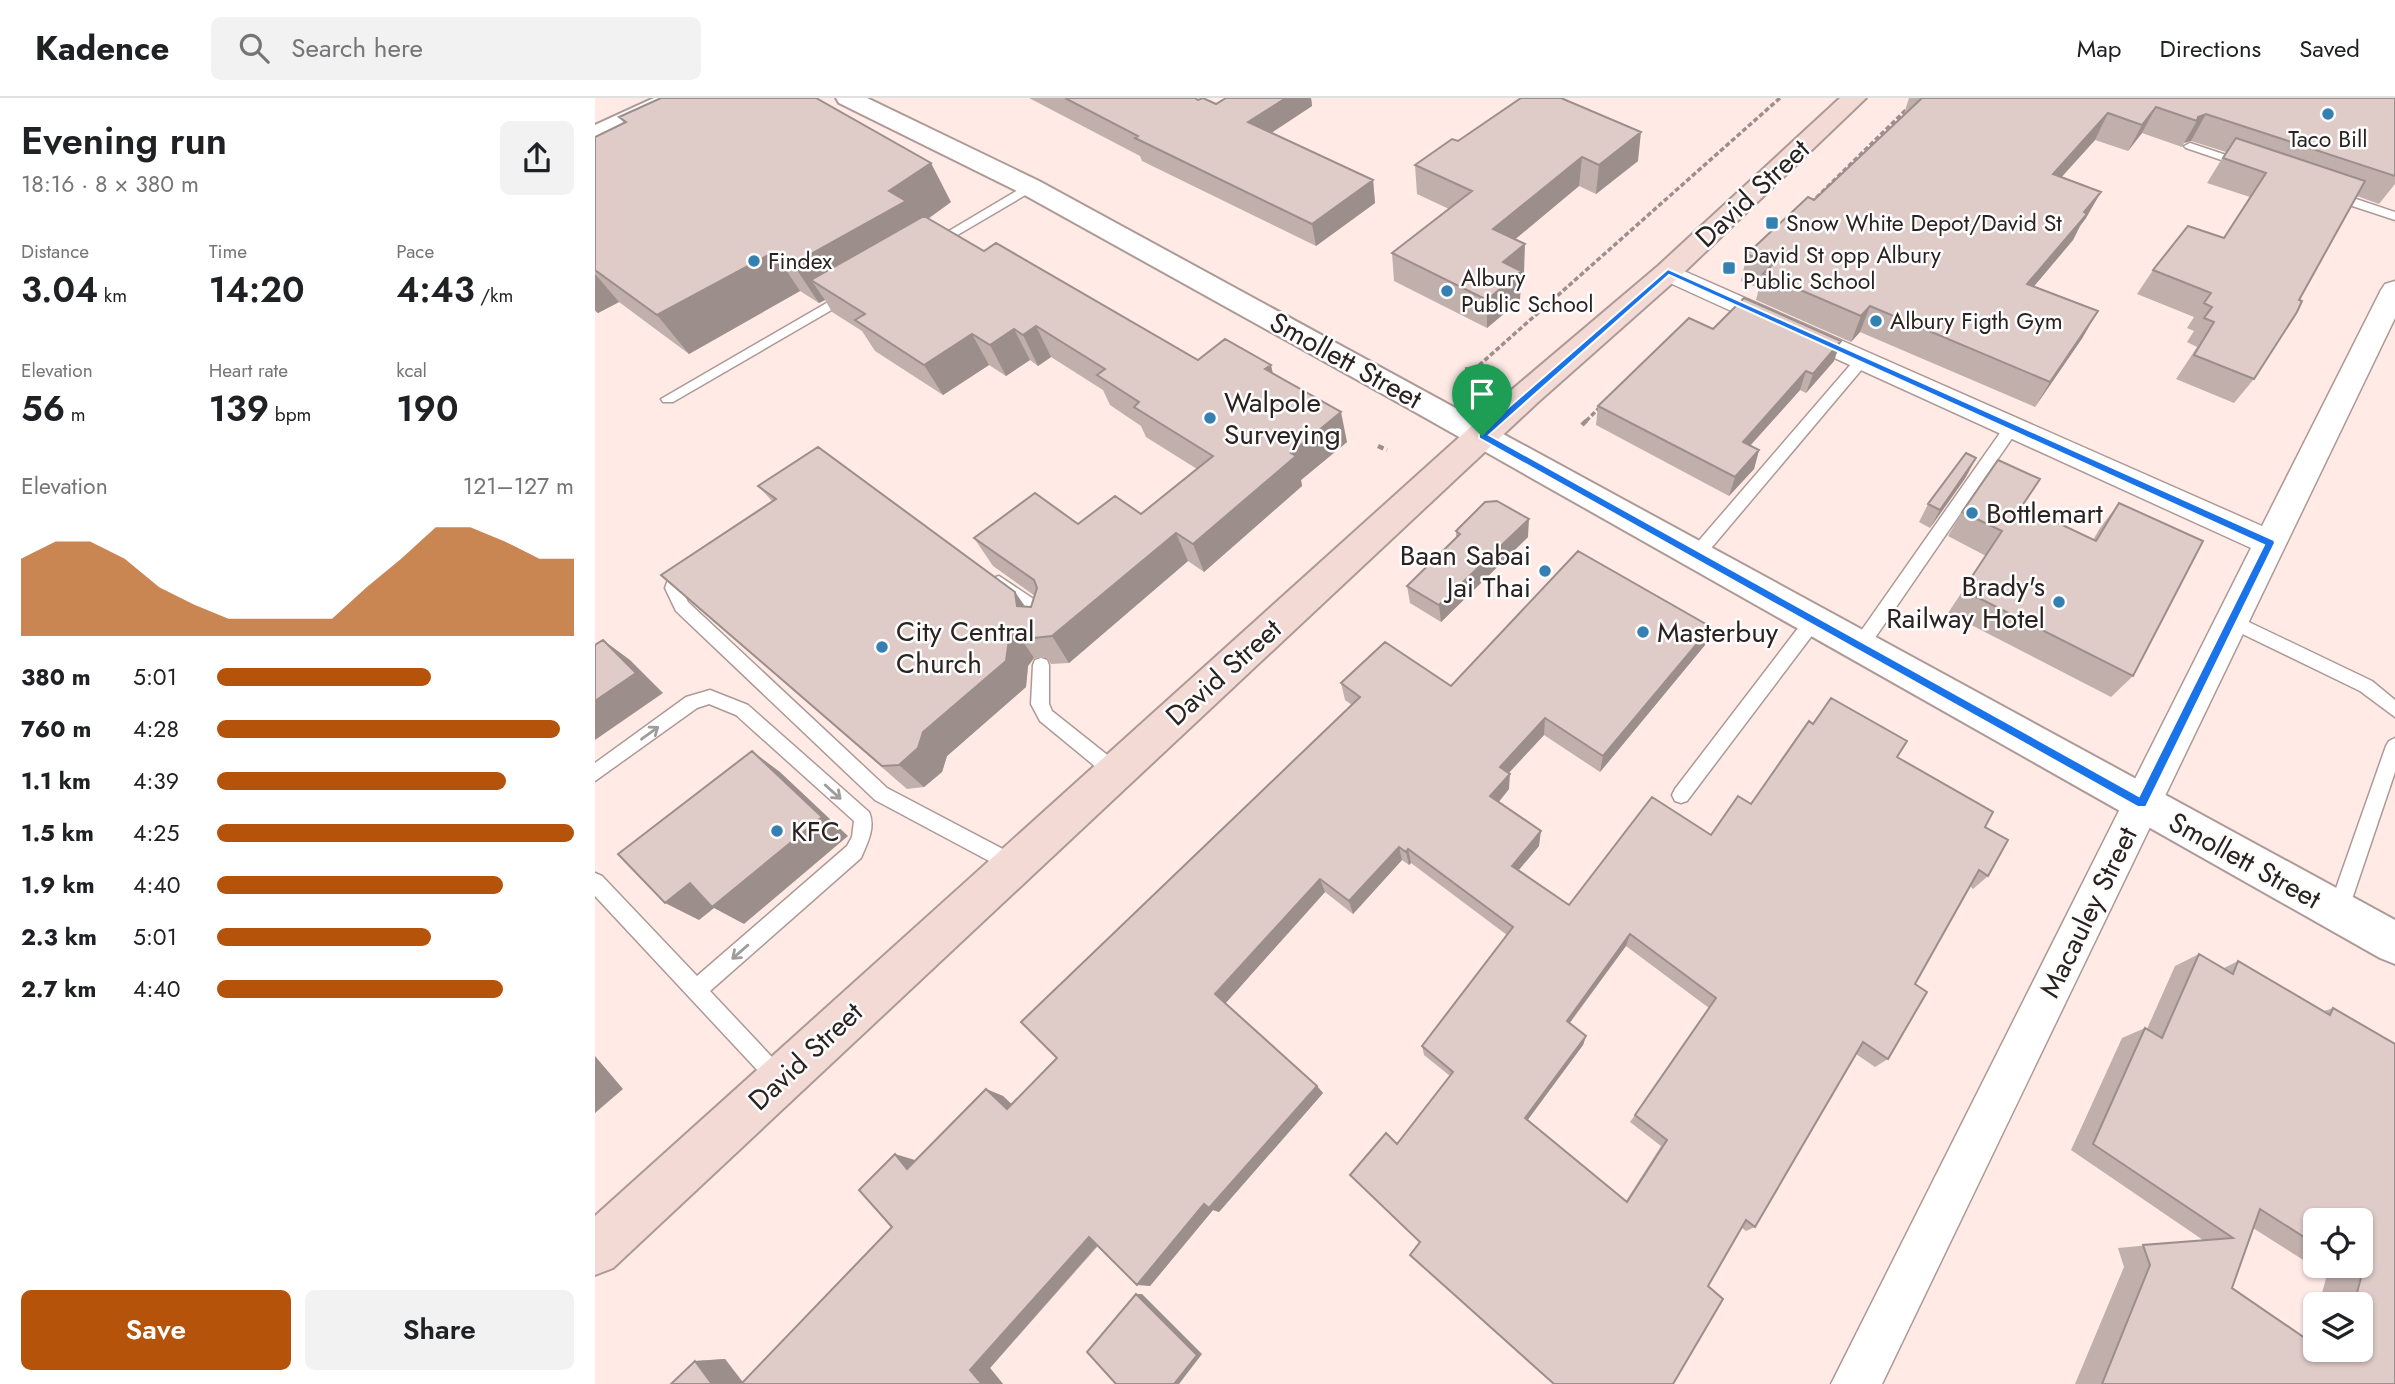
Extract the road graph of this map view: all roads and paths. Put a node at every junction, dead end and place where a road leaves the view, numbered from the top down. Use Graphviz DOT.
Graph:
graph roads {
  1 [pos="674,98"];
  2 [pos="848,98"];
  3 [pos="885,98"];
  4 [pos="1780,98"];
  5 [pos="1854,98"];
  6 [pos="1918,98"];
  7 [pos="595,134"];
  8 [pos="2190,146"];
  9 [pos="2256,168"];
  10 [pos="1030,187"];
  11 [pos="2321,191"];
  12 [pos="1811,202"];
  13 [pos="2395,216"];
  14 [pos="921,251"];
  15 [pos="1668,272"];
  16 [pos="861,287"];
  17 [pos="2395,290"];
  18 [pos="1863,359"];
  19 [pos="1465,369"];
  20 [pos="1610,397"];
  21 [pos="668,400"];
  22 [pos="1582,425"];
  23 [pos="2012,427"];
  24 [pos="1482,436"];
  25 [pos="1378,446"];
  26 [pos="1387,450"];
  27 [pos="2270,543"];
  28 [pos="1696,555"];
  29 [pos="698,561"];
  30 [pos="991,576"];
  31 [pos="1814,620"];
  32 [pos="2232,621"];
  33 [pos="1043,626"];
  34 [pos="1860,646"];
  35 [pos="1041,665"];
  36 [pos="2395,710"];
  37 [pos="2395,746"];
  38 [pos="1114,771"];
  39 [pos="595,773"];
  40 [pos="1681,795"];
  41 [pos="2142,804"];
  42 [pos="1013,864"];
  43 [pos="595,882"];
  44 [pos="2338,911"];
  45 [pos="2395,943"];
  46 [pos="696,990"];
  47 [pos="780,1080"];
  48 [pos="595,1250"];
  49 [pos="1856,1384"];
  1 -- 7 [label="street"];
  2 -- 10 [label="street, Smollett Street"];
  3 -- 10 [label="street, Smollett Street"];
  4 -- 19 [label="path"];
  5 -- 15 [label="main road, David Street"];
  6 -- 12 [label="path"];
  8 -- 9 [label="lane"];
  10 -- 14 [label="lane"];
  10 -- 24 [label="street, Smollett Street"];
  11 -- 13 [label="lane"];
  15 -- 18 [label="street"];
  15 -- 24 [label="main road, David Street"];
  16 -- 21 [label="lane"];
  17 -- 27 [label="street, Macauley Street"];
  18 -- 23 [label="street"];
  18 -- 28 [label="lane"];
  20 -- 22 [label="path"];
  23 -- 27 [label="street"];
  23 -- 34 [label="lane"];
  24 -- 28 [label="street, Smollett Street"];
  24 -- 38 [label="main road, David Street"];
  25 -- 26 [label="path"];
  27 -- 32 [label="street, Macauley Street"];
  28 -- 31 [label="street, Smollett Street"];
  29 -- 42 [label="lane"];
  30 -- 33 [label="lane"];
  31 -- 34 [label="street, Smollett Street"];
  31 -- 40 [label="lane"];
  32 -- 36 [label="lane"];
  32 -- 41 [label="street, Macauley Street"];
  34 -- 41 [label="street, Smollett Street"];
  35 -- 38 [label="lane"];
  37 -- 44 [label="lane"];
  38 -- 42 [label="main road, David Street"];
  39 -- 46 [label="lane, one-way"];
  41 -- 44 [label="street, Smollett Street"];
  41 -- 49 [label="street, Macauley Street"];
  42 -- 47 [label="main road, David Street"];
  43 -- 46 [label="lane"];
  44 -- 45 [label="street, Smollett Street"];
  46 -- 47 [label="lane"];
  47 -- 48 [label="main road, David Street"];
}
